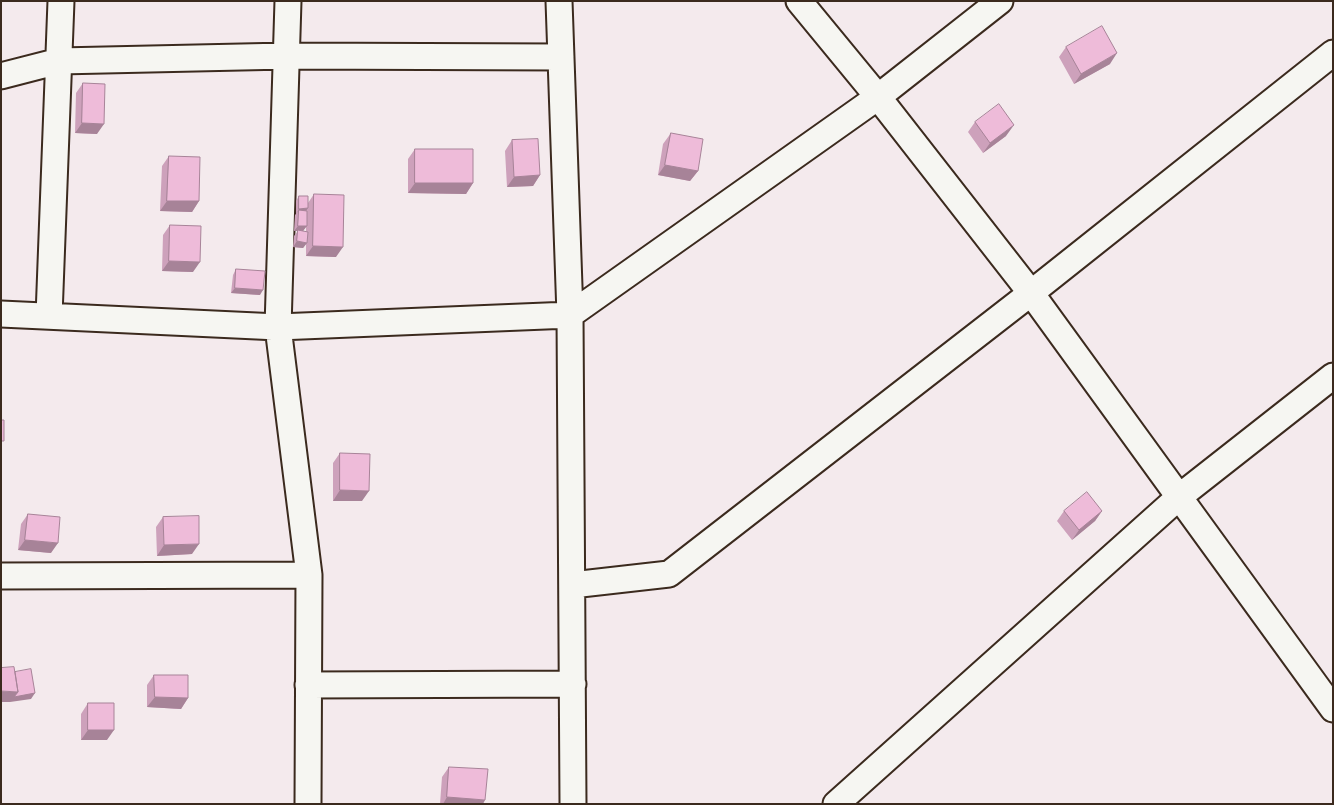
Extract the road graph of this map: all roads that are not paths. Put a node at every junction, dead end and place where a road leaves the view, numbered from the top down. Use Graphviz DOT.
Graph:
graph roads {
  1 [pos="61,1"];
  2 [pos="288,1"];
  3 [pos="559,1"];
  4 [pos="799,1"];
  5 [pos="1000,1"];
  6 [pos="1333,53"];
  7 [pos="287,56"];
  8 [pos="561,56"];
  9 [pos="59,61"];
  10 [pos="1,76"];
  11 [pos="878,97"];
  12 [pos="1031,293"];
  13 [pos="1,314"];
  14 [pos="49,316"];
  15 [pos="570,316"];
  16 [pos="278,327"];
  17 [pos="1333,376"];
  18 [pos="1179,497"];
  19 [pos="1,576"];
  20 [pos="309,576"];
  21 [pos="572,585"];
  22 [pos="572,684"];
  23 [pos="308,685"];
  24 [pos="1333,709"];
  25 [pos="308,804"];
  26 [pos="573,804"];
  27 [pos="836,804"];
  1 -- 9 [label="street"];
  2 -- 7 [label="street"];
  3 -- 8 [label="street"];
  4 -- 11 [label="street"];
  5 -- 11 [label="street"];
  6 -- 12 [label="street"];
  7 -- 8 [label="street"];
  7 -- 9 [label="street"];
  7 -- 16 [label="street"];
  8 -- 15 [label="street"];
  9 -- 10 [label="street"];
  9 -- 14 [label="street"];
  11 -- 12 [label="street"];
  11 -- 15 [label="street"];
  12 -- 18 [label="street"];
  12 -- 21 [label="street"];
  13 -- 14 [label="street"];
  14 -- 16 [label="street"];
  15 -- 16 [label="street"];
  15 -- 21 [label="street"];
  16 -- 20 [label="street"];
  17 -- 18 [label="street"];
  18 -- 24 [label="street"];
  18 -- 27 [label="street"];
  19 -- 20 [label="street"];
  20 -- 23 [label="street"];
  21 -- 22 [label="street"];
  22 -- 23 [label="street"];
  22 -- 26 [label="street"];
  23 -- 25 [label="street"];
}
